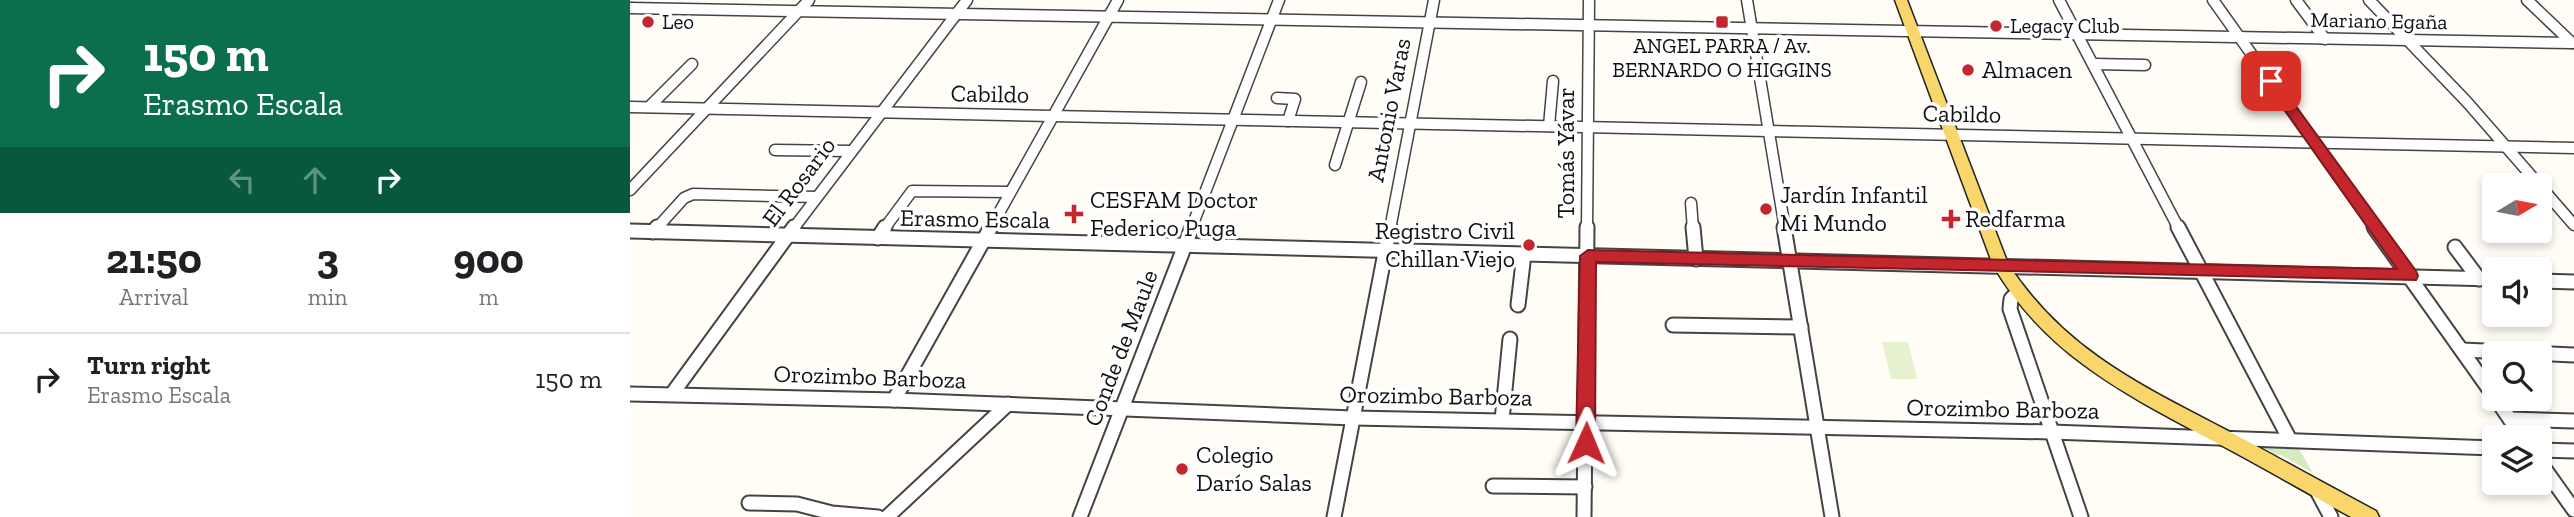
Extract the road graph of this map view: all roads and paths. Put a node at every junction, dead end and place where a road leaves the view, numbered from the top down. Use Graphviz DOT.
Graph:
graph roads {
  1 [pos="651,0"];
  2 [pos="808,0"];
  3 [pos="967,0"];
  4 [pos="1118,0"];
  5 [pos="1279,0"];
  6 [pos="1434,0"];
  7 [pos="1589,0"];
  8 [pos="1747,0"];
  9 [pos="1900,0"];
  10 [pos="2059,0"];
  11 [pos="2213,0"];
  12 [pos="2295,0"];
  13 [pos="2369,0"];
  14 [pos="2527,0"];
  15 [pos="630,8"];
  16 [pos="642,8"];
  17 [pos="800,10"];
  18 [pos="957,13"];
  19 [pos="1109,17"];
  20 [pos="630,19"];
  21 [pos="1272,21"];
  22 [pos="1430,23"];
  23 [pos="1589,26"];
  24 [pos="1752,29"];
  25 [pos="1911,31"];
  26 [pos="2078,34"];
  27 [pos="2239,36"];
  28 [pos="2325,38"];
  29 [pos="2407,41"];
  30 [pos="2572,43"];
  31 [pos="692,64"];
  32 [pos="2094,64"];
  33 [pos="2145,65"];
  34 [pos="1553,81"];
  35 [pos="1361,82"];
  36 [pos="1278,98"];
  37 [pos="630,107"];
  38 [pos="649,107"];
  39 [pos="708,108"];
  40 [pos="881,113"];
  41 [pos="1052,117"];
  42 [pos="1234,120"];
  43 [pos="1288,121"];
  44 [pos="1348,122"];
  45 [pos="1410,123"];
  46 [pos="1549,126"];
  47 [pos="1588,126"];
  48 [pos="1769,130"];
  49 [pos="1950,135"];
  50 [pos="2132,138"];
  51 [pos="2314,142"];
  52 [pos="2508,147"];
  53 [pos="2574,148"];
  54 [pos="775,150"];
  55 [pos="850,151"];
  56 [pos="1335,165"];
  57 [pos="630,190"];
  58 [pos="1010,192"];
  59 [pos="816,197"];
  60 [pos="1691,203"];
  61 [pos="2574,225"];
  62 [pos="630,231"];
  63 [pos="653,232"];
  64 [pos="787,235"];
  65 [pos="878,238"];
  66 [pos="983,240"];
  67 [pos="1185,246"];
  68 [pos="2455,247"];
  69 [pos="1385,251"];
  70 [pos="1524,254"];
  71 [pos="1588,256"];
  72 [pos="1696,259"];
  73 [pos="1790,261"];
  74 [pos="2001,265"];
  75 [pos="2202,272"];
  76 [pos="2410,276"];
  77 [pos="2479,279"];
  78 [pos="2552,281"];
  79 [pos="2574,282"];
  80 [pos="2018,292"];
  81 [pos="1518,306"];
  82 [pos="1673,325"];
  83 [pos="1801,327"];
  84 [pos="1510,339"];
  85 [pos="2462,350"];
  86 [pos="2574,355"];
  87 [pos="2482,378"];
  88 [pos="630,394"];
  89 [pos="672,394"];
  90 [pos="894,400"];
  91 [pos="1008,404"];
  92 [pos="1122,408"];
  93 [pos="2505,411"];
  94 [pos="1353,418"];
  95 [pos="2510,419"];
  96 [pos="1502,420"];
  97 [pos="1586,421"];
  98 [pos="2574,421"];
  99 [pos="2514,425"];
  100 [pos="1817,428"];
  101 [pos="2051,432"];
  102 [pos="2223,438"];
  103 [pos="2290,440"];
  104 [pos="2482,448"];
  105 [pos="2552,451"];
  106 [pos="2574,452"];
  107 [pos="2552,479"];
  108 [pos="1493,486"];
  109 [pos="1585,487"];
  110 [pos="2316,489"];
  111 [pos="749,503"];
  112 [pos="2574,510"];
  113 [pos="878,517"];
  114 [pos="887,517"];
  115 [pos="1080,517"];
  116 [pos="1334,517"];
  117 [pos="1584,517"];
  118 [pos="1832,517"];
  119 [pos="2081,517"];
  120 [pos="2331,517"];
  121 [pos="2369,517"];
  1 -- 16 [label="street"];
  2 -- 17 [label="street"];
  3 -- 18 [label="street, El Rosario"];
  4 -- 19 [label="street"];
  5 -- 21 [label="street, Conde de Maule"];
  6 -- 22 [label="street, Antonio Varas"];
  7 -- 23 [label="street, Tomás Yávar"];
  8 -- 24 [label="street"];
  9 -- 25 [label="main road"];
  10 -- 26 [label="street"];
  11 -- 27 [label="street"];
  12 -- 28 [label="street"];
  13 -- 29 [label="street"];
  14 -- 30 [label="street"];
  15 -- 16 [label="street, Mariano Egaña"];
  16 -- 17 [label="street, Mariano Egaña"];
  16 -- 20 [label="street"];
  17 -- 18 [label="street, Mariano Egaña"];
  17 -- 39 [label="street"];
  18 -- 19 [label="street, Mariano Egaña"];
  18 -- 40 [label="street, El Rosario"];
  19 -- 21 [label="street, Mariano Egaña"];
  19 -- 41 [label="street"];
  21 -- 22 [label="street, Mariano Egaña"];
  21 -- 42 [label="street, Conde de Maule"];
  22 -- 23 [label="street, Mariano Egaña"];
  22 -- 45 [label="street, Antonio Varas"];
  23 -- 24 [label="street, Mariano Egaña"];
  23 -- 47 [label="street, Tomás Yávar"];
  24 -- 25 [label="street, Mariano Egaña"];
  24 -- 48 [label="street"];
  25 -- 26 [label="street, Mariano Egaña"];
  25 -- 49 [label="main road"];
  26 -- 27 [label="street, Mariano Egaña"];
  26 -- 32 [label="street"];
  27 -- 28 [label="street, Mariano Egaña"];
  27 -- 51 [label="street"];
  28 -- 29 [label="street, Mariano Egaña"];
  29 -- 30 [label="street, Mariano Egaña"];
  29 -- 52 [label="street"];
  31 -- 38 [label="street"];
  32 -- 33 [label="street"];
  32 -- 50 [label="street"];
  34 -- 46 [label="street"];
  35 -- 44 [label="street"];
  36 -- 43 [label="street"];
  37 -- 38 [label="street, Cabildo"];
  38 -- 39 [label="street, Cabildo"];
  39 -- 40 [label="street, Cabildo"];
  39 -- 57 [label="street"];
  40 -- 41 [label="street, Cabildo"];
  40 -- 55 [label="street, El Rosario"];
  41 -- 42 [label="street, Cabildo"];
  41 -- 58 [label="street"];
  42 -- 43 [label="street, Cabildo"];
  42 -- 67 [label="street, Conde de Maule"];
  43 -- 44 [label="street, Cabildo"];
  44 -- 45 [label="street, Cabildo"];
  44 -- 56 [label="street"];
  45 -- 46 [label="street, Cabildo"];
  45 -- 69 [label="street, Antonio Varas"];
  46 -- 47 [label="street, Cabildo"];
  47 -- 48 [label="street, Cabildo"];
  47 -- 71 [label="street, Tomás Yávar"];
  48 -- 49 [label="street, Cabildo"];
  48 -- 73 [label="street"];
  49 -- 50 [label="street, Cabildo"];
  49 -- 74 [label="main road"];
  50 -- 51 [label="street, Cabildo"];
  50 -- 75 [label="street"];
  51 -- 52 [label="street, Cabildo"];
  51 -- 76 [label="street"];
  52 -- 53 [label="street, Cabildo"];
  52 -- 61 [label="street"];
  54 -- 55 [label="street"];
  55 -- 59 [label="street, El Rosario"];
  58 -- 65 [label="street"];
  58 -- 66 [label="street"];
  59 -- 63 [label="street"];
  59 -- 64 [label="street, El Rosario"];
  60 -- 72 [label="street"];
  62 -- 63 [label="street, Erasmo Escala"];
  63 -- 64 [label="street, Erasmo Escala"];
  64 -- 65 [label="street, Erasmo Escala"];
  64 -- 89 [label="street, El Rosario"];
  65 -- 66 [label="street, Erasmo Escala"];
  66 -- 67 [label="street, Erasmo Escala"];
  66 -- 90 [label="street"];
  67 -- 69 [label="street, Erasmo Escala"];
  67 -- 92 [label="street, Conde de Maule"];
  68 -- 77 [label="street"];
  69 -- 70 [label="street, Erasmo Escala"];
  69 -- 94 [label="street, Antonio Varas"];
  70 -- 71 [label="street, Erasmo Escala"];
  70 -- 81 [label="street"];
  71 -- 72 [label="street, Erasmo Escala"];
  71 -- 97 [label="street, Tomás Yávar"];
  72 -- 73 [label="street, Erasmo Escala"];
  73 -- 74 [label="street, Erasmo Escala"];
  73 -- 83 [label="street"];
  74 -- 75 [label="street, Erasmo Escala"];
  74 -- 80 [label="main road"];
  75 -- 76 [label="street, Erasmo Escala"];
  75 -- 103 [label="street"];
  76 -- 77 [label="street, Erasmo Escala"];
  76 -- 85 [label="street"];
  78 -- 79 [label="street"];
  80 -- 101 [label="street"];
  80 -- 102 [label="main road"];
  82 -- 83 [label="street"];
  83 -- 100 [label="street"];
  84 -- 96 [label="street"];
  85 -- 86 [label="street"];
  85 -- 87 [label="street"];
  88 -- 89 [label="street, Orozimbo Barboza"];
  89 -- 90 [label="street, Orozimbo Barboza"];
  90 -- 91 [label="street, Orozimbo Barboza"];
  91 -- 92 [label="street, Orozimbo Barboza"];
  91 -- 114 [label="street"];
  92 -- 94 [label="street, Orozimbo Barboza"];
  92 -- 115 [label="street, Conde de Maule"];
  93 -- 95 [label="street"];
  94 -- 96 [label="street, Orozimbo Barboza"];
  94 -- 116 [label="street, Antonio Varas"];
  95 -- 98 [label="street"];
  95 -- 99 [label="street"];
  96 -- 97 [label="street, Orozimbo Barboza"];
  97 -- 100 [label="street, Orozimbo Barboza"];
  97 -- 109 [label="street, Tomás Yávar"];
  100 -- 101 [label="street, Orozimbo Barboza"];
  100 -- 118 [label="street"];
  101 -- 102 [label="street, Orozimbo Barboza"];
  101 -- 119 [label="street"];
  102 -- 103 [label="street, Orozimbo Barboza"];
  102 -- 110 [label="main road"];
  103 -- 104 [label="street, Orozimbo Barboza"];
  105 -- 106 [label="street"];
  107 -- 112 [label="street"];
  108 -- 109 [label="street"];
  109 -- 117 [label="street, Tomás Yávar"];
  110 -- 120 [label="street"];
  110 -- 121 [label="main road"];
  111 -- 113 [label="street"];
}
